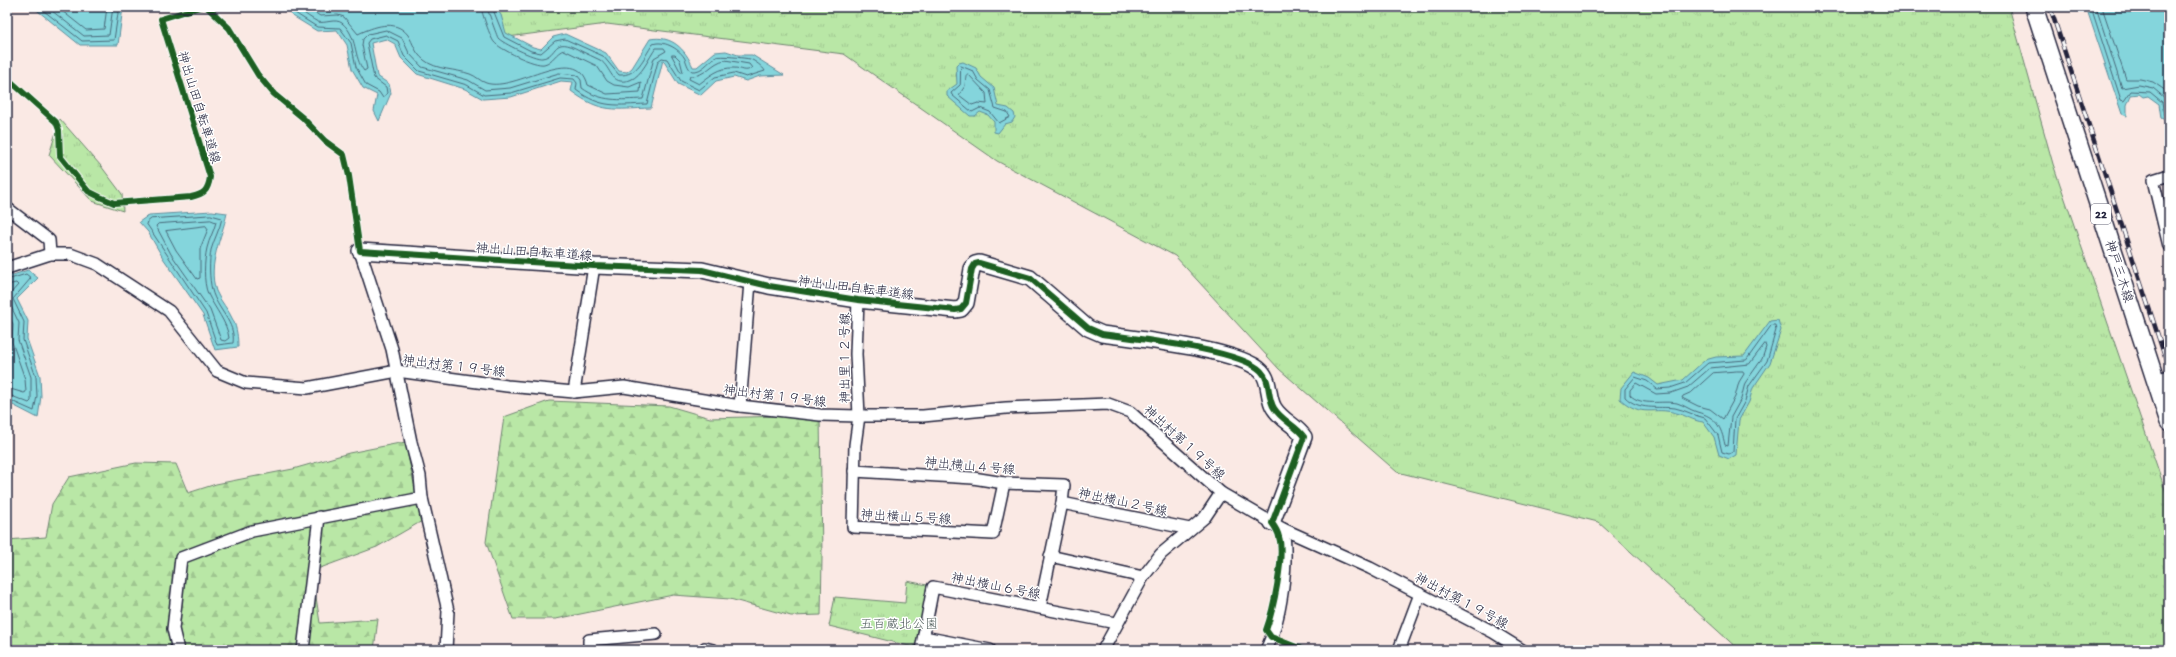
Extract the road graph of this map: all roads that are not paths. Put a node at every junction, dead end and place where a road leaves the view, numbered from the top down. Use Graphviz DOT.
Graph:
graph roads {
  1 [pos="2034,7"];
  2 [pos="2169,176"];
  3 [pos="7,208"];
  4 [pos="2169,246"];
  5 [pos="360,251"];
  6 [pos="50,254"];
  7 [pos="594,266"];
  8 [pos="7,268"];
  9 [pos="750,282"];
  10 [pos="858,300"];
  11 [pos="397,371"];
  12 [pos="2162,380"];
  13 [pos="574,392"];
  14 [pos="740,406"];
  15 [pos="859,416"];
  16 [pos="2169,422"];
  17 [pos="854,471"];
  18 [pos="1004,483"];
  19 [pos="1221,493"];
  20 [pos="422,498"];
  21 [pos="1062,502"];
  22 [pos="319,517"];
  23 [pos="1278,526"];
  24 [pos="1190,529"];
  25 [pos="1050,556"];
  26 [pos="1143,577"];
  27 [pos="1420,594"];
  28 [pos="1040,607"];
  29 [pos="1116,623"];
  30 [pos="656,634"];
  31 [pos="924,637"];
  32 [pos="178,650"];
  33 [pos="303,650"];
  34 [pos="446,650"];
  35 [pos="589,650"];
  36 [pos="704,650"];
  37 [pos="713,650"];
  38 [pos="921,650"];
  39 [pos="990,650"];
  40 [pos="1103,650"];
  41 [pos="1266,650"];
  42 [pos="1399,650"];
  43 [pos="1522,650"];
  1 -- 12 [label="main road, 神戸三木線 / 22"];
  2 -- 4 [label="street"];
  3 -- 6 [label="street"];
  5 -- 7 [label="main road, 神出山田自転車道線"];
  5 -- 11 [label="street"];
  6 -- 8 [label="street, 神出村第１９号線"];
  6 -- 11 [label="street, 神出村第１９号線"];
  7 -- 9 [label="main road, 神出山田自転車道線"];
  7 -- 13 [label="street"];
  9 -- 10 [label="main road, 神出山田自転車道線"];
  9 -- 14 [label="street"];
  10 -- 15 [label="street, 神出里１２号線"];
  10 -- 23 [label="main road, 神出山田自転車道線"];
  11 -- 13 [label="street, 神出村第１９号線"];
  11 -- 20 [label="street"];
  12 -- 16 [label="main road, 神戸三木線 / 22"];
  13 -- 14 [label="street, 神出村第１９号線"];
  14 -- 15 [label="street, 神出村第１９号線"];
  15 -- 17 [label="street, 神出横山５号線"];
  15 -- 19 [label="street, 神出村第１９号線"];
  17 -- 18 [label="street, 神出横山４号線"];
  17 -- 18 [label="street, 神出横山５号線"];
  18 -- 21 [label="street, 神出横山４号線"];
  19 -- 23 [label="street, 神出村第１９号線"];
  19 -- 24 [label="street"];
  20 -- 22 [label="street"];
  20 -- 34 [label="street"];
  21 -- 24 [label="street, 神出横山２号線"];
  21 -- 25 [label="street, 神出横山２号線"];
  22 -- 32 [label="street"];
  22 -- 33 [label="street"];
  23 -- 27 [label="street, 神出村第１９号線"];
  23 -- 41 [label="street"];
  24 -- 26 [label="street"];
  25 -- 26 [label="street"];
  25 -- 28 [label="street, 神出横山２号線"];
  26 -- 29 [label="street"];
  27 -- 42 [label="street"];
  27 -- 43 [label="street, 神出村第１９号線"];
  28 -- 29 [label="street, 神出横山６号線"];
  28 -- 31 [label="street, 神出横山６号線"];
  29 -- 40 [label="street"];
  30 -- 35 [label="street"];
  31 -- 38 [label="street, 神出横山６号線"];
  31 -- 39 [label="street"];
  36 -- 37 [label="street"];
}
